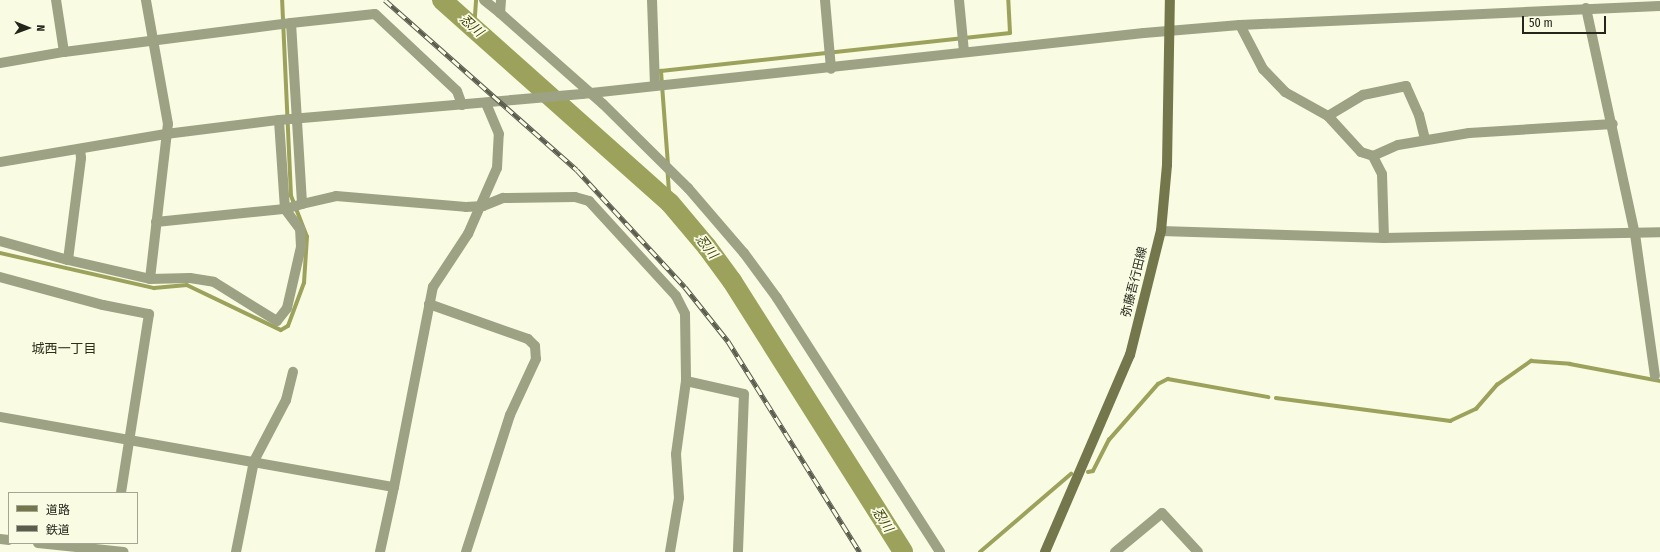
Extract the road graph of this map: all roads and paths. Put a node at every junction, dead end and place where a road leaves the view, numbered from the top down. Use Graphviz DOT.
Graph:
graph roads {
  1 [pos="56,0"];
  2 [pos="146,0"];
  3 [pos="484,0"];
  4 [pos="501,0"];
  5 [pos="652,0"];
  6 [pos="825,0"];
  7 [pos="959,0"];
  8 [pos="1170,0"];
  9 [pos="1586,4"];
  10 [pos="1660,6"];
  11 [pos="500,13"];
  12 [pos="291,23"];
  13 [pos="1240,25"];
  14 [pos="1171,31"];
  15 [pos="152,38"];
  16 [pos="64,52"];
  17 [pos="964,52"];
  18 [pos="0,63"];
  19 [pos="831,69"];
  20 [pos="655,86"];
  21 [pos="586,93"];
  22 [pos="486,103"];
  23 [pos="462,105"];
  24 [pos="1328,116"];
  25 [pos="296,118"];
  26 [pos="279,120"];
  27 [pos="1613,124"];
  28 [pos="166,134"];
  29 [pos="1424,139"];
  30 [pos="80,149"];
  31 [pos="1373,156"];
  32 [pos="0,162"];
  33 [pos="302,204"];
  34 [pos="483,206"];
  35 [pos="285,209"];
  36 [pos="156,222"];
  37 [pos="1161,231"];
  38 [pos="1660,232"];
  39 [pos="1635,234"];
  40 [pos="1384,238"];
  41 [pos="0,241"];
  42 [pos="68,260"];
  43 [pos="0,277"];
  44 [pos="150,279"];
  45 [pos="429,304"];
  46 [pos="293,372"];
  47 [pos="1655,376"];
  48 [pos="686,381"];
  49 [pos="0,417"];
  50 [pos="128,441"];
  51 [pos="254,461"];
  52 [pos="394,487"];
  53 [pos="121,492"];
  54 [pos="50,544"];
  55 [pos="113,549"];
  56 [pos="124,552"];
  57 [pos="236,552"];
  58 [pos="380,552"];
  59 [pos="466,552"];
  60 [pos="670,552"];
  61 [pos="738,552"];
  62 [pos="940,552"];
  63 [pos="1045,552"];
  64 [pos="1115,552"];
  65 [pos="1198,552"];
  1 -- 16 [label="street"];
  2 -- 15 [label="street"];
  3 -- 11 [label="street"];
  4 -- 11 [label="street"];
  5 -- 20 [label="street"];
  6 -- 19 [label="street"];
  7 -- 17 [label="street"];
  8 -- 14 [label="main road, 弥藤吾行田線"];
  9 -- 10 [label="street"];
  9 -- 13 [label="street"];
  9 -- 27 [label="street"];
  11 -- 21 [label="street"];
  12 -- 15 [label="street"];
  12 -- 23 [label="street"];
  12 -- 25 [label="street"];
  13 -- 14 [label="street"];
  13 -- 24 [label="street"];
  14 -- 17 [label="street"];
  14 -- 37 [label="main road, 弥藤吾行田線"];
  15 -- 16 [label="street"];
  15 -- 28 [label="street"];
  16 -- 18 [label="street"];
  17 -- 19 [label="street"];
  19 -- 20 [label="street"];
  20 -- 21 [label="street"];
  21 -- 22 [label="street"];
  21 -- 62 [label="street"];
  22 -- 23 [label="street"];
  22 -- 34 [label="street"];
  23 -- 25 [label="street"];
  24 -- 29 [label="street"];
  24 -- 31 [label="street"];
  25 -- 26 [label="street"];
  25 -- 33 [label="street"];
  26 -- 28 [label="street"];
  26 -- 35 [label="street"];
  27 -- 29 [label="street"];
  27 -- 39 [label="street"];
  28 -- 30 [label="street"];
  28 -- 36 [label="street"];
  29 -- 31 [label="street"];
  30 -- 32 [label="street"];
  30 -- 42 [label="street"];
  31 -- 40 [label="street"];
  33 -- 34 [label="street"];
  33 -- 35 [label="street"];
  34 -- 45 [label="street"];
  34 -- 48 [label="street"];
  35 -- 36 [label="street"];
  35 -- 44 [label="street"];
  36 -- 44 [label="street"];
  37 -- 40 [label="street"];
  37 -- 63 [label="main road, 弥藤吾行田線"];
  38 -- 39 [label="street"];
  39 -- 40 [label="street"];
  39 -- 47 [label="street"];
  41 -- 42 [label="street"];
  42 -- 44 [label="street"];
  43 -- 50 [label="street"];
  45 -- 52 [label="street"];
  45 -- 59 [label="street"];
  46 -- 51 [label="street"];
  48 -- 60 [label="street"];
  48 -- 61 [label="street"];
  49 -- 50 [label="street"];
  50 -- 51 [label="street"];
  50 -- 53 [label="street"];
  51 -- 52 [label="street"];
  51 -- 57 [label="street"];
  52 -- 58 [label="street"];
  54 -- 55 [label="street"];
  55 -- 56 [label="street"];
  64 -- 65 [label="street"];
}
